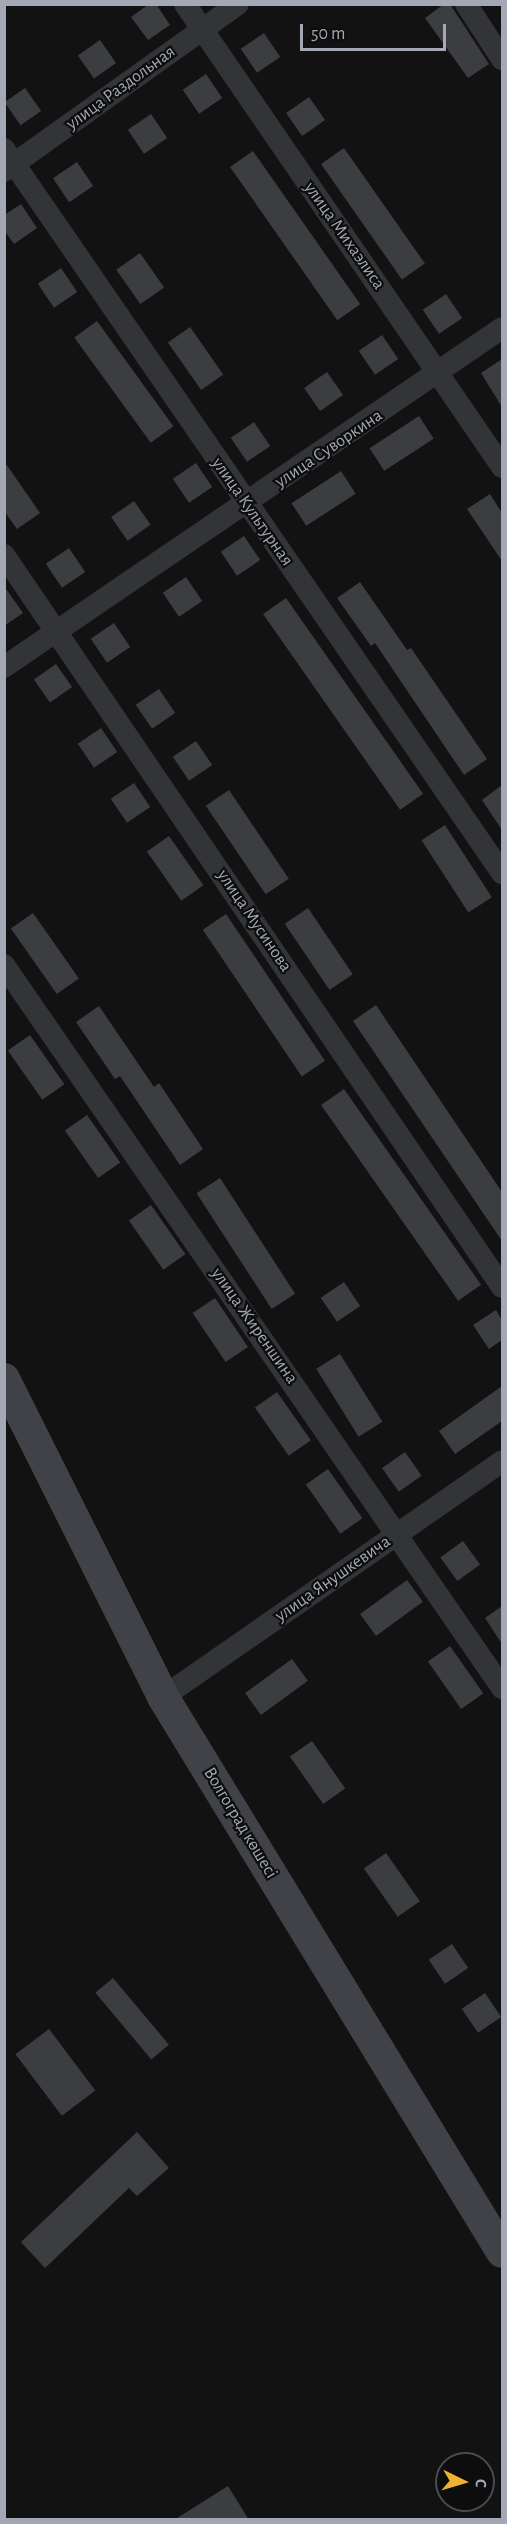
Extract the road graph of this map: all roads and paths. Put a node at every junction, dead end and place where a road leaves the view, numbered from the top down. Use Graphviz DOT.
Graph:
graph roads {
  1 [pos="185,4"];
  2 [pos="238,4"];
  3 [pos="466,4"];
  4 [pos="202,30"];
  5 [pos="502,59"];
  6 [pos="8,161"];
  7 [pos="502,328"];
  8 [pos="439,373"];
  9 [pos="502,467"];
  10 [pos="246,506"];
  11 [pos="4,555"];
  12 [pos="57,632"];
  13 [pos="4,667"];
  14 [pos="502,873"];
  15 [pos="4,965"];
  16 [pos="502,1287"];
  17 [pos="4,1379"];
  18 [pos="502,1461"];
  19 [pos="398,1534"];
  20 [pos="502,1688"];
  21 [pos="163,1697"];
  22 [pos="502,2252"];
  1 -- 4 [label="street, улица Михаэлиса"];
  2 -- 4 [label="street, улица Раздольная"];
  3 -- 5 [label="street"];
  4 -- 6 [label="street, улица Раздольная"];
  4 -- 8 [label="street, улица Михаэлиса"];
  6 -- 10 [label="street, улица Культурная"];
  7 -- 8 [label="street, улица Суворкина"];
  8 -- 9 [label="street, улица Михаэлиса"];
  8 -- 10 [label="street, улица Суворкина"];
  10 -- 12 [label="street, улица Суворкина"];
  10 -- 14 [label="street, улица Культурная"];
  11 -- 12 [label="street, улица Мусинова"];
  12 -- 13 [label="street, улица Суворкина"];
  12 -- 16 [label="street, улица Мусинова"];
  15 -- 19 [label="street, улица Жиреншина"];
  17 -- 21 [label="main road, Волгоград көшесі"];
  18 -- 19 [label="street, улица Янушкевича"];
  19 -- 20 [label="street, улица Жиреншина"];
  19 -- 21 [label="street, улица Янушкевича"];
  21 -- 22 [label="main road, Волгоград көшесі"];
}
